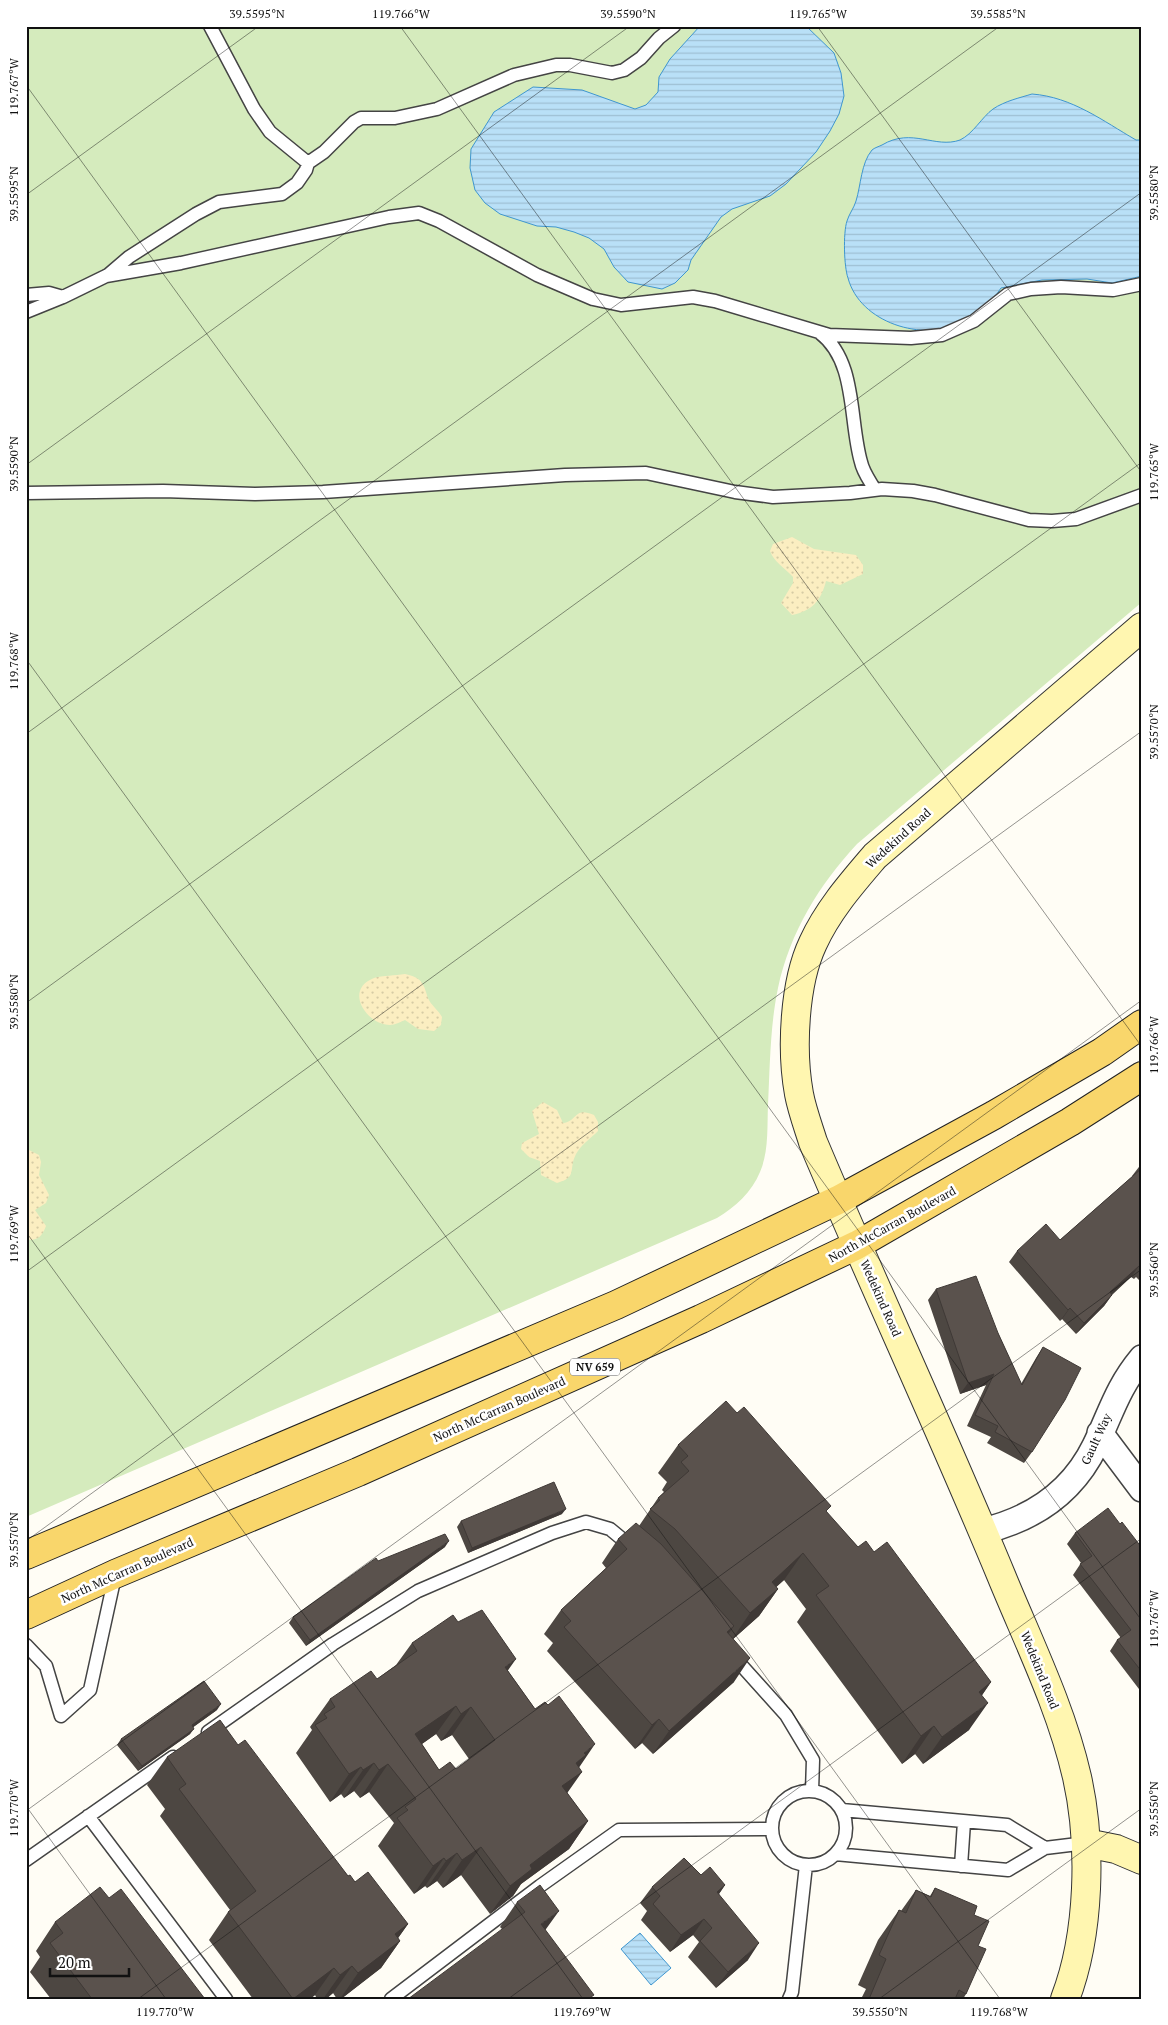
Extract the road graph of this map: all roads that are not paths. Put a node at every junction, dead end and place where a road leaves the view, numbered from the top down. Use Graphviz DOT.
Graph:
graph roads {
  1 [pos="210,26"];
  2 [pos="674,26"];
  3 [pos="308,163"];
  4 [pos="106,276"];
  5 [pos="1142,284"];
  6 [pos="26,295"];
  7 [pos="63,297"];
  8 [pos="26,312"];
  9 [pos="818,332"];
  10 [pos="875,490"];
  11 [pos="26,493"];
  12 [pos="1142,495"];
  13 [pos="1142,627"];
  14 [pos="1142,1024"];
  15 [pos="1142,1076"];
  16 [pos="838,1200"];
  17 [pos="858,1245"];
  18 [pos="1142,1358"];
  19 [pos="1100,1433"];
  20 [pos="1142,1489"];
  21 [pos="983,1531"];
  22 [pos="26,1555"];
  23 [pos="643,1556"];
  24 [pos="115,1574"];
  25 [pos="26,1615"];
  26 [pos="26,1645"];
  27 [pos="727,1649"];
  28 [pos="198,1739"];
  29 [pos="182,1750"];
  30 [pos="812,1791"];
  31 [pos="842,1810"];
  32 [pos="88,1816"];
  33 [pos="964,1822"];
  34 [pos="772,1829"];
  35 [pos="1086,1843"];
  36 [pos="1044,1848"];
  37 [pos="835,1854"];
  38 [pos="26,1860"];
  39 [pos="1142,1860"];
  40 [pos="806,1865"];
  41 [pos="961,1866"];
  42 [pos="226,1999"];
  43 [pos="391,1999"];
  44 [pos="789,1999"];
  45 [pos="1065,1999"];
  1 -- 3 [label="lane"];
  2 -- 3 [label="lane"];
  3 -- 4 [label="lane"];
  4 -- 7 [label="lane"];
  4 -- 9 [label="lane"];
  5 -- 9 [label="lane"];
  6 -- 7 [label="lane"];
  7 -- 8 [label="lane"];
  9 -- 10 [label="lane"];
  10 -- 11 [label="lane"];
  10 -- 12 [label="lane"];
  13 -- 16 [label="street, Wedekind Road"];
  14 -- 16 [label="main road"];
  15 -- 17 [label="main road, North McCarran Boulevard / NV 659"];
  16 -- 17 [label="street, Wedekind Road"];
  16 -- 22 [label="main road"];
  17 -- 21 [label="street, Wedekind Road"];
  17 -- 24 [label="main road, North McCarran Boulevard / NV 659"];
  18 -- 19 [label="street, Gault Way"];
  19 -- 20 [label="street"];
  19 -- 21 [label="street, Gault Way"];
  21 -- 35 [label="street, Wedekind Road"];
  23 -- 28 [label="lane"];
  24 -- 25 [label="main road, North McCarran Boulevard / NV 659"];
  24 -- 26 [label="lane"];
  27 -- 30 [label="lane"];
  29 -- 32 [label="lane"];
  30 -- 31 [label="lane"];
  30 -- 34 [label="lane"];
  31 -- 33 [label="lane"];
  31 -- 37 [label="lane"];
  32 -- 38 [label="lane"];
  32 -- 42 [label="lane"];
  33 -- 36 [label="lane"];
  33 -- 41 [label="lane"];
  34 -- 40 [label="lane"];
  34 -- 43 [label="lane"];
  35 -- 36 [label="lane"];
  35 -- 39 [label="street"];
  35 -- 45 [label="street, Wedekind Road"];
  36 -- 41 [label="lane"];
  37 -- 40 [label="lane"];
  37 -- 41 [label="lane"];
  40 -- 44 [label="lane"];
}
